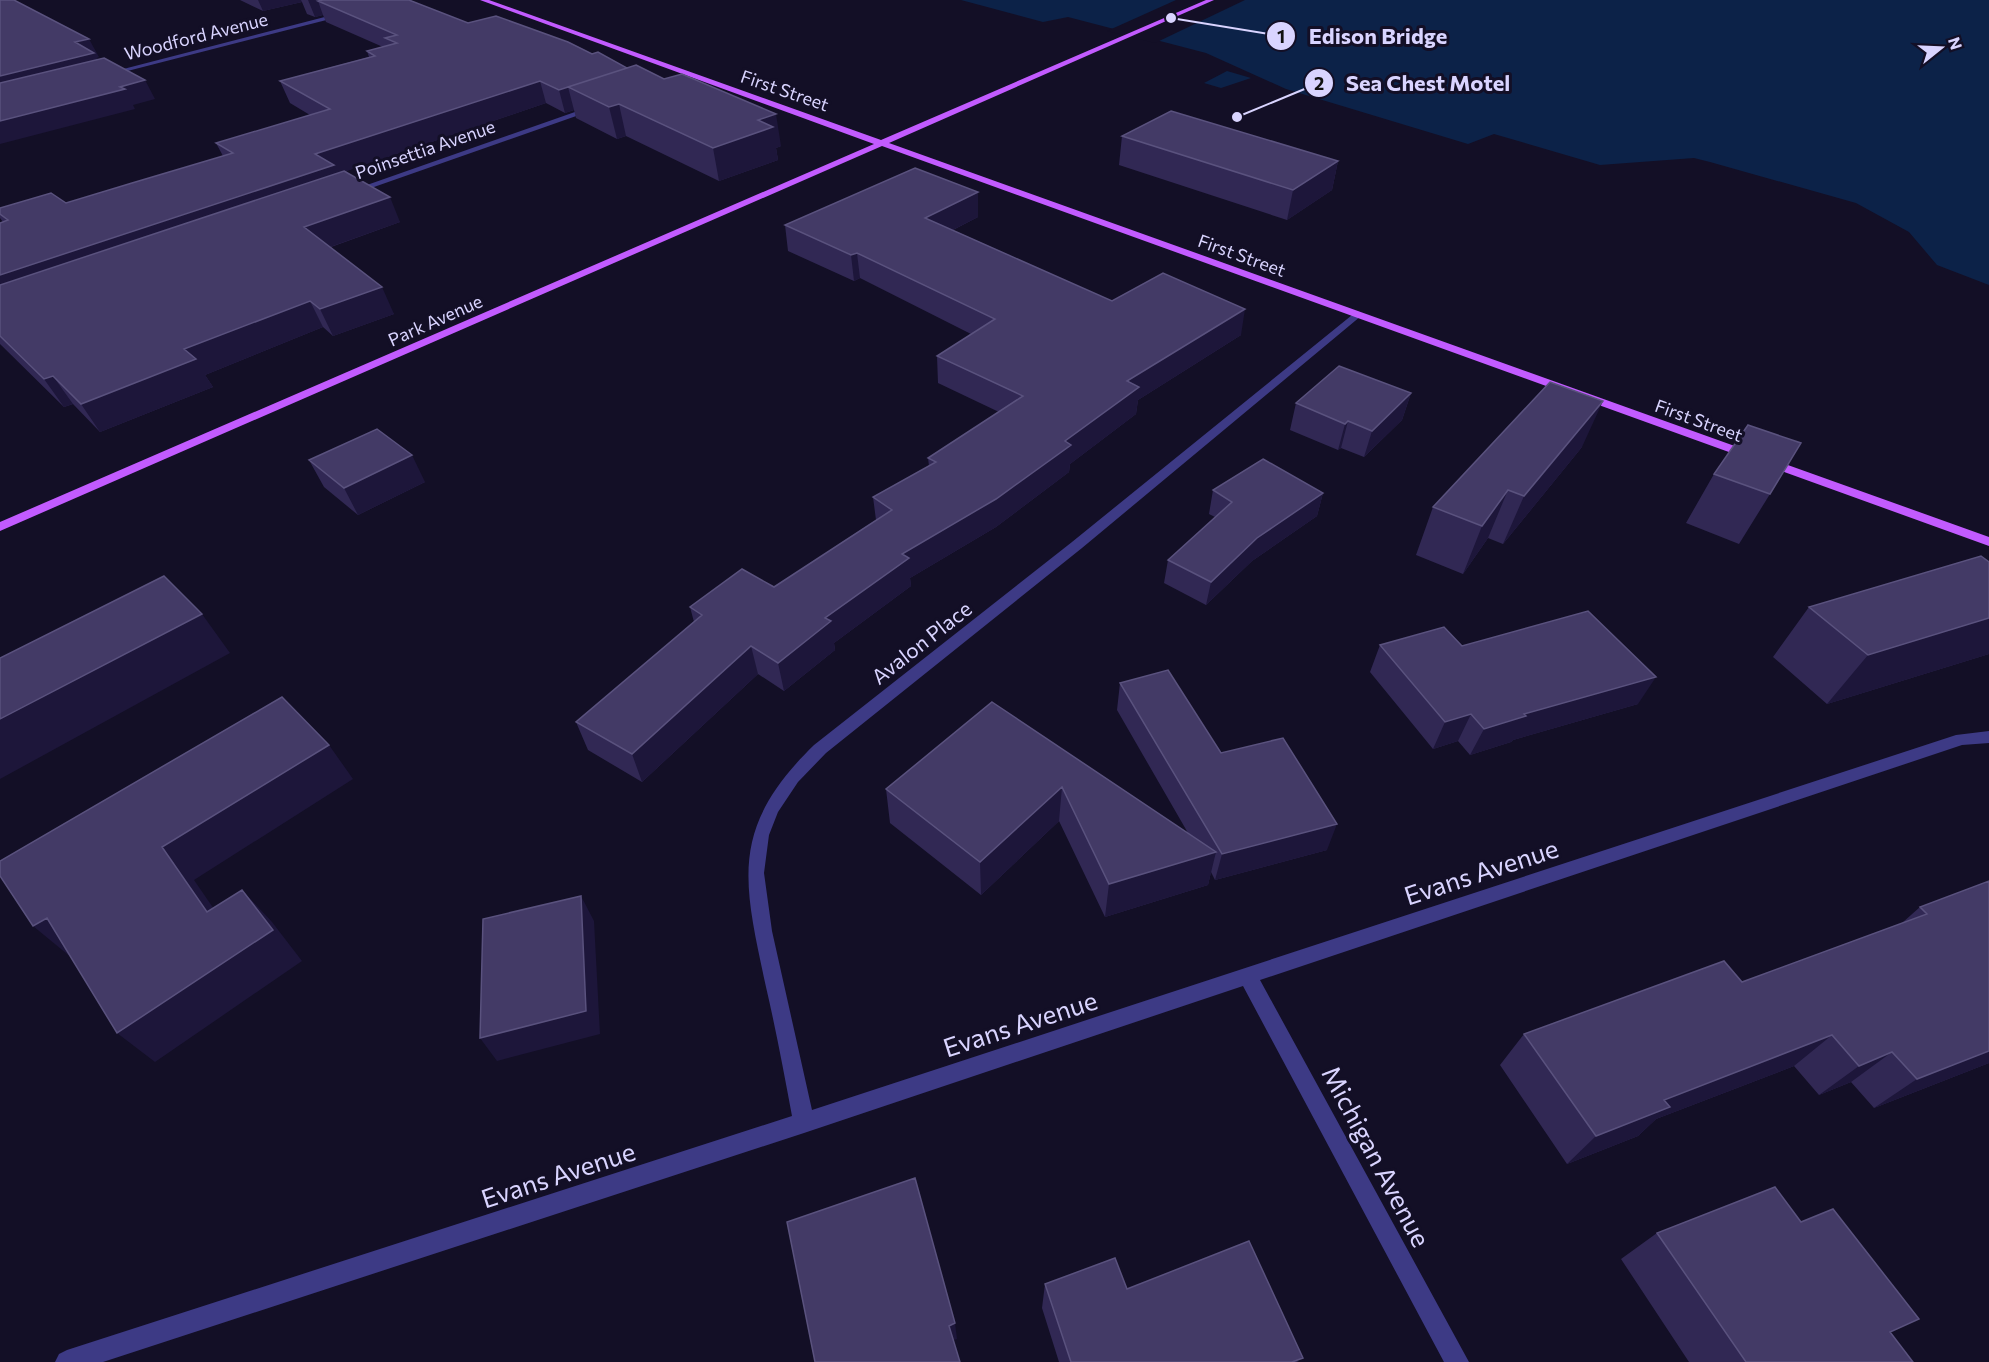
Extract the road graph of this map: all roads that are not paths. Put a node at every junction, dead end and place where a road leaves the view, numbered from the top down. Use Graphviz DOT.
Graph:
graph roads {
  1 [pos="483,0"];
  2 [pos="1211,0"];
  3 [pos="353,12"];
  4 [pos="691,75"];
  5 [pos="103,76"];
  6 [pos="680,79"];
  7 [pos="606,104"];
  8 [pos="884,143"];
  9 [pos="339,196"];
  10 [pos="1356,314"];
  11 [pos="0,527"];
  12 [pos="1989,542"];
  13 [pos="1989,737"];
  14 [pos="1248,976"];
  15 [pos="804,1123"];
  16 [pos="67,1362"];
  17 [pos="1457,1362"];
  1 -- 4 [label="main road, First Street"];
  2 -- 8 [label="main road, Park Avenue"];
  3 -- 5 [label="street, Woodford Avenue"];
  4 -- 6 [label="street"];
  4 -- 8 [label="main road, First Street"];
  7 -- 9 [label="street, Poinsettia Avenue"];
  8 -- 10 [label="main road, First Street"];
  8 -- 11 [label="main road, Park Avenue"];
  10 -- 12 [label="main road, First Street"];
  10 -- 15 [label="street, Avalon Place"];
  13 -- 14 [label="street, Evans Avenue"];
  14 -- 15 [label="street, Evans Avenue"];
  14 -- 17 [label="street, Michigan Avenue"];
  15 -- 16 [label="street, Evans Avenue"];
}
